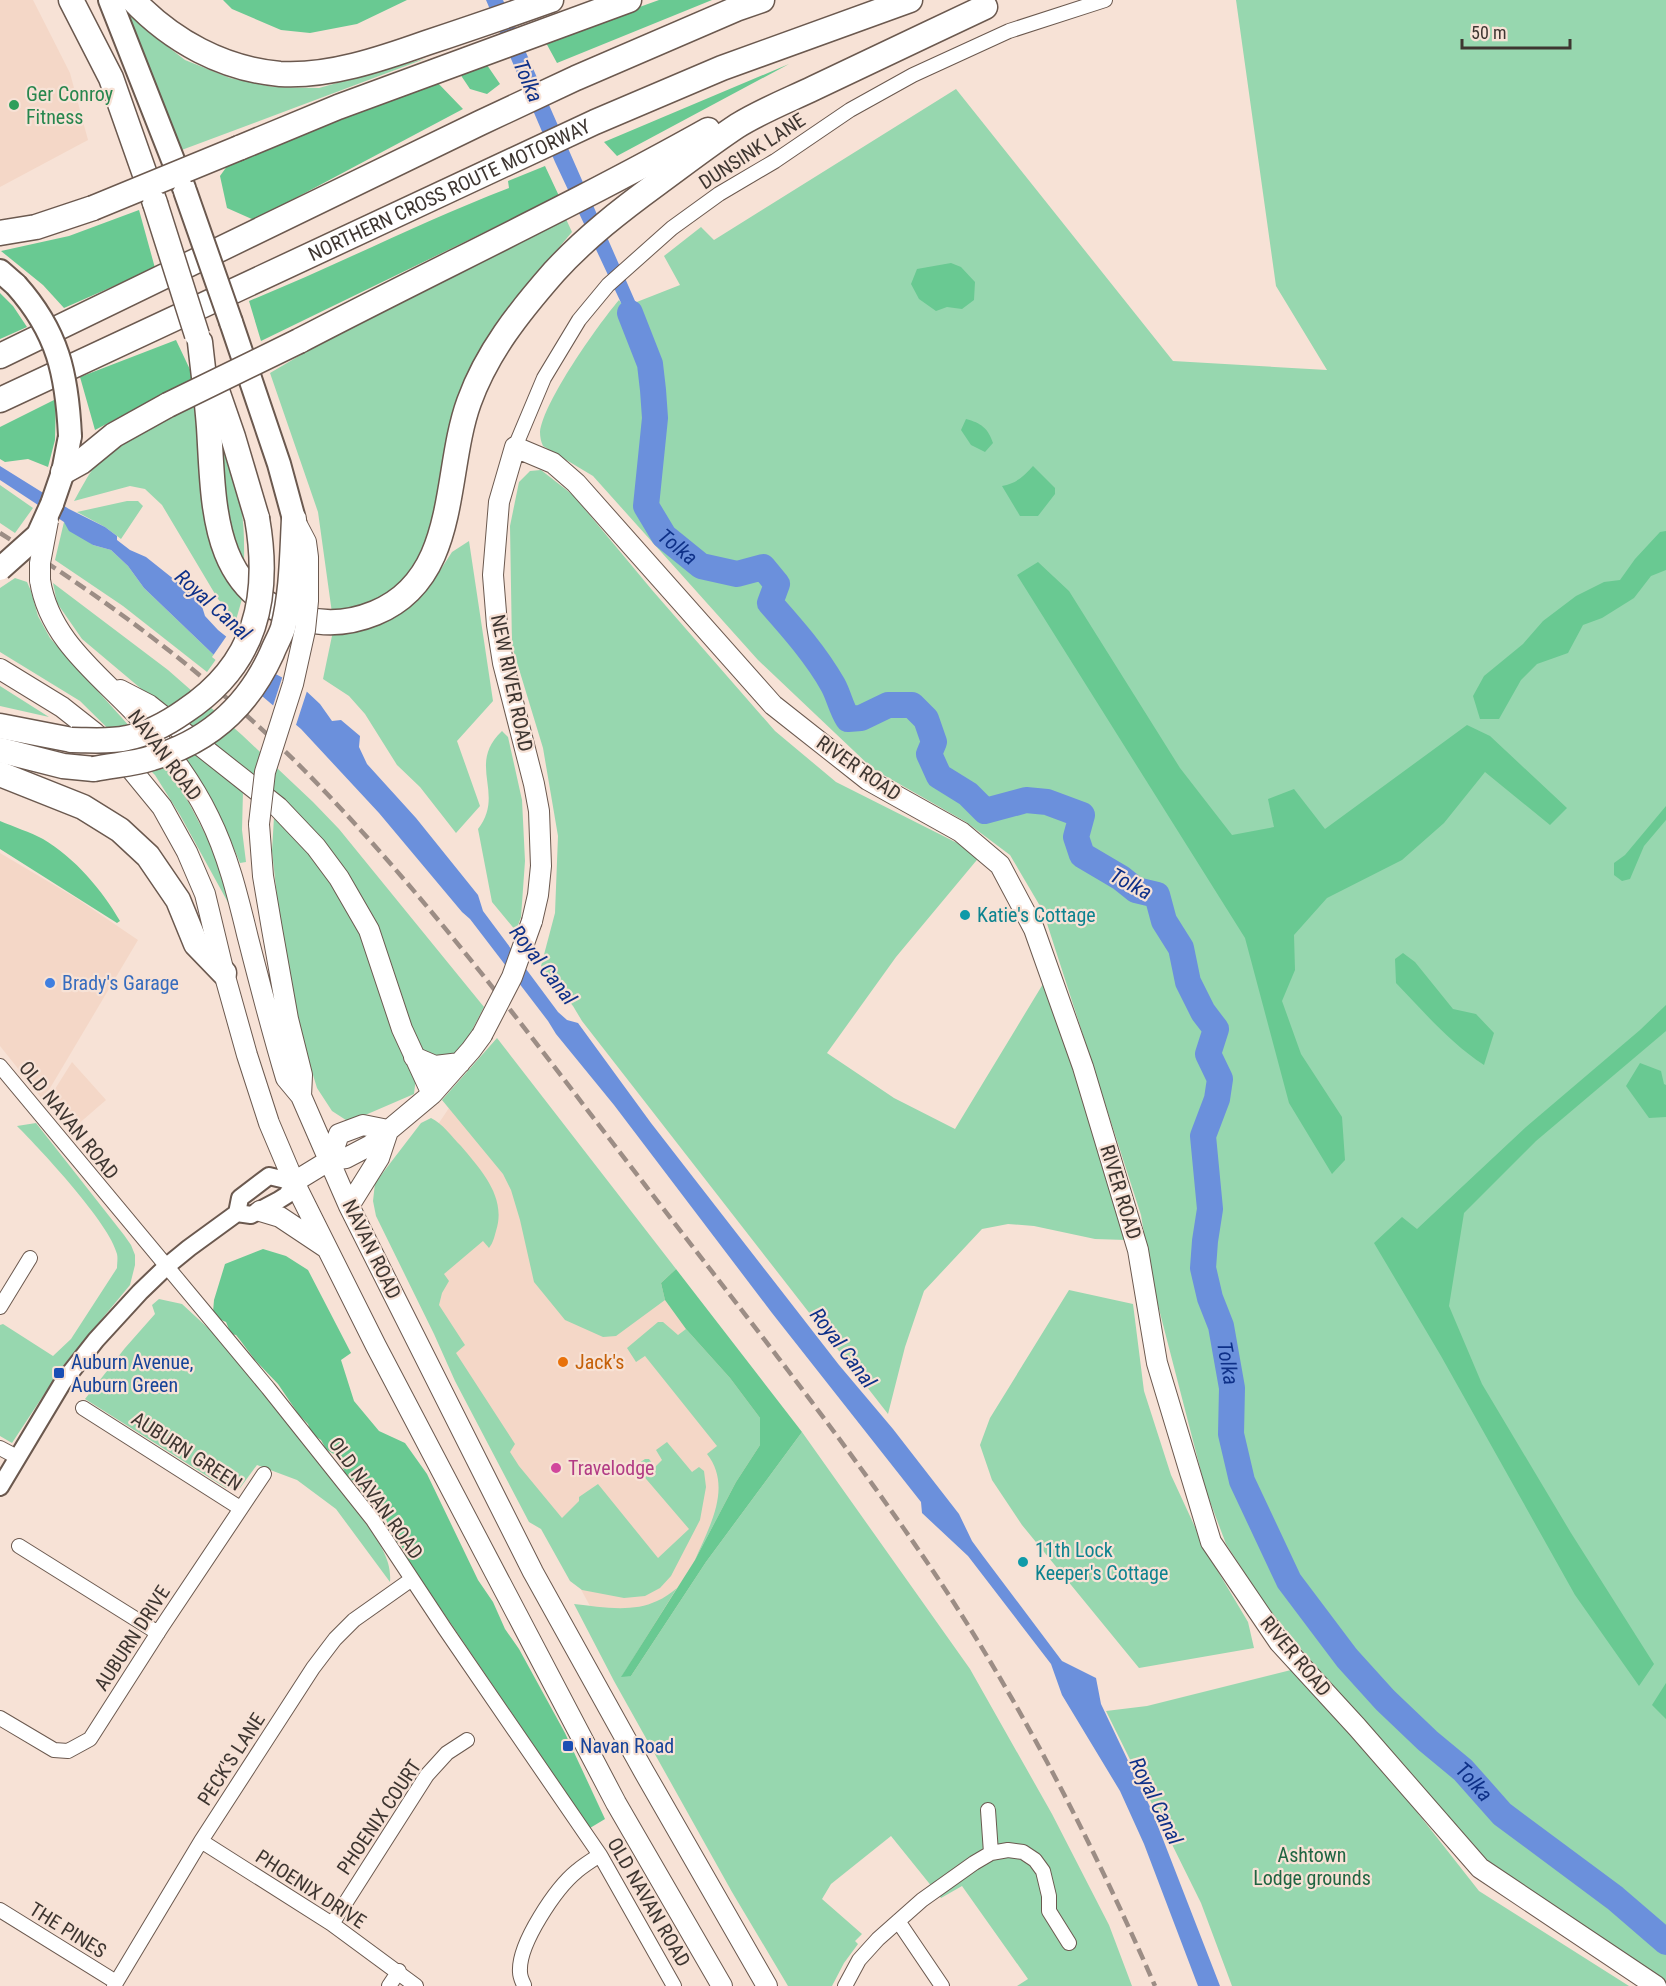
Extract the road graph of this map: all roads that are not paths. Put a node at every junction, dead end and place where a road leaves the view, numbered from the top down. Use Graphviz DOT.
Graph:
graph roads {
  1 [pos="70,0"];
  2 [pos="110,0"];
  3 [pos="133,0"];
  4 [pos="551,0"];
  5 [pos="629,0"];
  6 [pos="762,0"];
  7 [pos="910,0"];
  8 [pos="1105,0"];
  9 [pos="994,4"];
  10 [pos="642,180"];
  11 [pos="0,233"];
  12 [pos="8,278"];
  13 [pos="198,338"];
  14 [pos="0,356"];
  15 [pos="0,400"];
  16 [pos="515,447"];
  17 [pos="61,477"];
  18 [pos="52,504"];
  19 [pos="294,519"];
  20 [pos="0,569"];
  21 [pos="0,669"];
  22 [pos="107,684"];
  23 [pos="0,726"];
  24 [pos="0,750"];
  25 [pos="0,774"];
  26 [pos="224,973"];
  27 [pos="414,1057"];
  28 [pos="460,1063"];
  29 [pos="0,1066"];
  30 [pos="432,1094"];
  31 [pos="301,1096"];
  32 [pos="388,1130"];
  33 [pos="330,1160"];
  34 [pos="294,1182"];
  35 [pos="350,1206"];
  36 [pos="260,1211"];
  37 [pos="237,1213"];
  38 [pos="326,1247"];
  39 [pos="30,1258"];
  40 [pos="166,1266"];
  41 [pos="0,1308"];
  42 [pos="83,1408"];
  43 [pos="0,1448"];
  44 [pos="18,1457"];
  45 [pos="264,1474"];
  46 [pos="0,1487"];
  47 [pos="240,1508"];
  48 [pos="19,1546"];
  49 [pos="412,1579"];
  50 [pos="158,1633"];
  51 [pos="0,1719"];
  52 [pos="467,1740"];
  53 [pos="988,1810"];
  54 [pos="201,1841"];
  55 [pos="992,1853"];
  56 [pos="600,1855"];
  57 [pos="0,1910"];
  58 [pos="898,1921"];
  59 [pos="332,1923"];
  60 [pos="1069,1943"];
  61 [pos="399,1971"];
  62 [pos="115,1984"];
  63 [pos="524,1985"];
  64 [pos="389,1986"];
  65 [pos="416,1986"];
  66 [pos="675,1986"];
  67 [pos="722,1986"];
  68 [pos="767,1986"];
  69 [pos="845,1986"];
  70 [pos="942,1986"];
  71 [pos="1656,1986"];
  1 -- 13 [label="highway, bridge"];
  2 -- 19 [label="highway, bridge"];
  3 -- 4 [label="highway"];
  5 -- 11 [label="highway, bridge"];
  6 -- 14 [label="highway"];
  7 -- 15 [label="highway, NORTHERN CROSS ROUTE MOTORWAY"];
  8 -- 16 [label="street, DUNSINK LANE"];
  9 -- 10 [label="highway"];
  10 -- 13 [label="highway"];
  10 -- 17 [label="highway, bridge"];
  12 -- 17 [label="highway, bridge"];
  13 -- 23 [label="highway, bridge"];
  16 -- 28 [label="main road, NEW RIVER ROAD, bridge"];
  16 -- 71 [label="main road, RIVER ROAD"];
  17 -- 18 [label="highway"];
  18 -- 20 [label="highway, bridge"];
  18 -- 22 [label="main road, NAVAN ROAD, bridge"];
  19 -- 24 [label="highway, bridge"];
  19 -- 31 [label="main road, bridge"];
  21 -- 26 [label="main road, NAVAN ROAD"];
  22 -- 27 [label="main road"];
  22 -- 31 [label="main road, NAVAN ROAD"];
  25 -- 26 [label="highway"];
  26 -- 34 [label="main road, NAVAN ROAD"];
  27 -- 28 [label="main road"];
  27 -- 30 [label="main road"];
  28 -- 30 [label="main road"];
  29 -- 40 [label="street, OLD NAVAN ROAD"];
  30 -- 32 [label="main road"];
  31 -- 33 [label="main road, NAVAN ROAD"];
  32 -- 33 [label="main road"];
  32 -- 35 [label="main road"];
  33 -- 34 [label="main road"];
  33 -- 35 [label="main road, NAVAN ROAD"];
  34 -- 36 [label="street"];
  34 -- 37 [label="street"];
  34 -- 38 [label="main road, NAVAN ROAD"];
  35 -- 68 [label="main road, NAVAN ROAD"];
  36 -- 37 [label="street"];
  36 -- 38 [label="main road"];
  37 -- 40 [label="street"];
  38 -- 67 [label="main road, NAVAN ROAD"];
  39 -- 41 [label="street"];
  40 -- 44 [label="street"];
  40 -- 49 [label="street, OLD NAVAN ROAD"];
  42 -- 47 [label="street, AUBURN GREEN"];
  43 -- 44 [label="street"];
  44 -- 46 [label="street"];
  45 -- 47 [label="street, AUBURN DRIVE"];
  47 -- 50 [label="street, AUBURN DRIVE"];
  48 -- 50 [label="street"];
  49 -- 54 [label="street, PECK'S LANE"];
  49 -- 56 [label="street, OLD NAVAN ROAD"];
  50 -- 51 [label="street, AUBURN DRIVE"];
  52 -- 59 [label="street, PHOENIX COURT"];
  53 -- 55 [label="street"];
  54 -- 59 [label="street, PHOENIX DRIVE"];
  54 -- 62 [label="street, PECK'S LANE"];
  55 -- 58 [label="street"];
  55 -- 60 [label="street"];
  56 -- 63 [label="street"];
  56 -- 66 [label="street, OLD NAVAN ROAD"];
  57 -- 62 [label="street, THE PINES"];
  58 -- 69 [label="street"];
  58 -- 70 [label="street"];
  59 -- 61 [label="street, PHOENIX DRIVE"];
  61 -- 64 [label="street"];
  61 -- 65 [label="street, PHOENIX DRIVE"];
}
